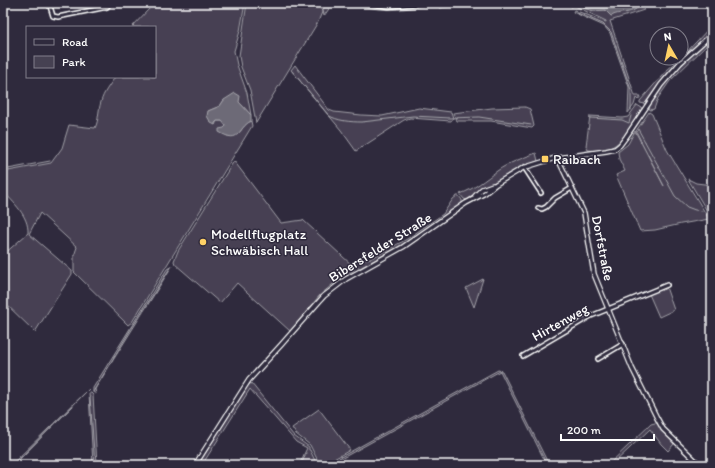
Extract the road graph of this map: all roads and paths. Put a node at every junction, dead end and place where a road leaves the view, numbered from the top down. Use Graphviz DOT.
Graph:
graph roads {
  1 [pos="49,3"];
  2 [pos="101,3"];
  3 [pos="110,3"];
  4 [pos="370,3"];
  5 [pos="416,3"];
  6 [pos="97,9"];
  7 [pos="712,34"];
  8 [pos="558,158"];
  9 [pos="524,168"];
  10 [pos="572,188"];
  11 [pos="542,192"];
  12 [pos="538,208"];
  13 [pos="668,284"];
  14 [pos="609,310"];
  15 [pos="623,344"];
  16 [pos="523,356"];
  17 [pos="598,359"];
  18 [pos="195,465"];
  19 [pos="700,465"];
  1 -- 6 [label="street"];
  2 -- 6 [label="street"];
  3 -- 6 [label="street"];
  4 -- 5 [label="main road"];
  7 -- 8 [label="street, Bibersfelder Straße"];
  8 -- 9 [label="street, Bibersfelder Straße"];
  8 -- 10 [label="street, Dorfstraße"];
  9 -- 11 [label="street"];
  9 -- 18 [label="street, Bibersfelder Straße"];
  10 -- 12 [label="street"];
  10 -- 14 [label="street, Dorfstraße"];
  13 -- 14 [label="street, Hirtenweg"];
  14 -- 15 [label="street, Dorfstraße"];
  14 -- 16 [label="street, Hirtenweg"];
  15 -- 17 [label="street"];
  15 -- 19 [label="street, Dorfstraße"];
}
